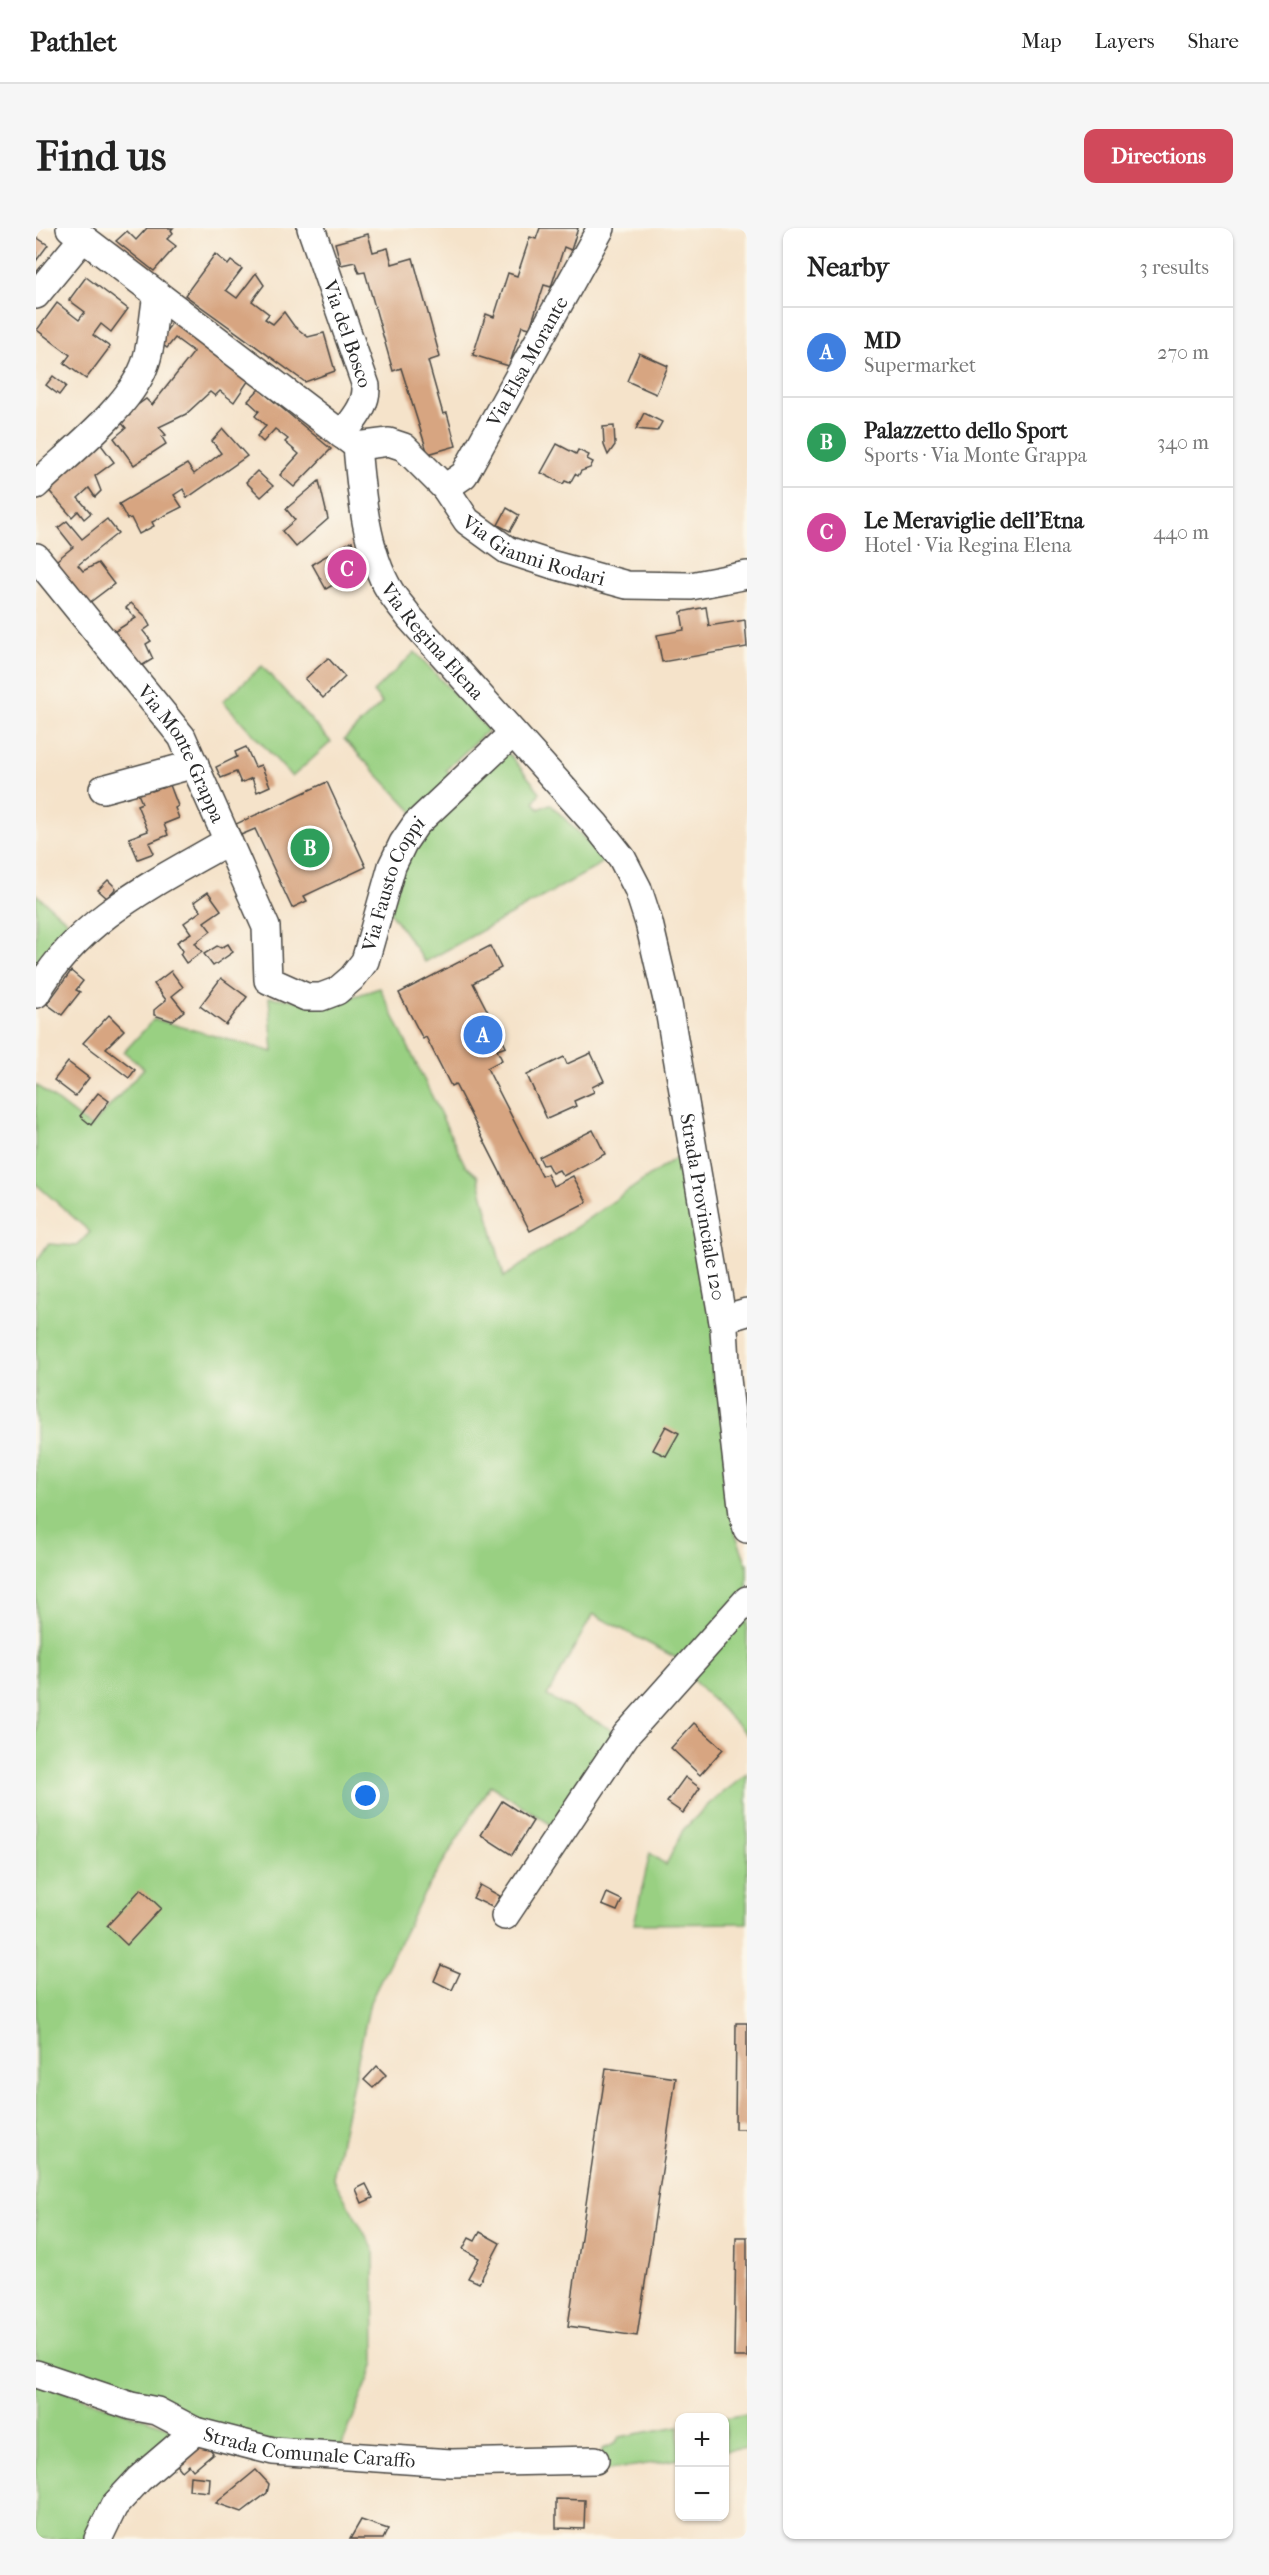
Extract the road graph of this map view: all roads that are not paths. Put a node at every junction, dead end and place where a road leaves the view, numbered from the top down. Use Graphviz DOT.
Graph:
graph roads {
  1 [pos="311,228"];
  2 [pos="601,228"];
  3 [pos="77,233"];
  4 [pos="36,295"];
  5 [pos="157,295"];
  6 [pos="349,441"];
  7 [pos="36,485"];
  8 [pos="445,488"];
  9 [pos="36,557"];
  10 [pos="747,575"];
  11 [pos="512,734"];
  12 [pos="195,764"];
  13 [pos="103,789"];
  14 [pos="228,841"];
  15 [pos="649,923"];
  16 [pos="268,980"];
  17 [pos="36,994"];
  18 [pos="735,1316"];
  19 [pos="747,1529"];
  20 [pos="747,1600"];
  21 [pos="505,1916"];
  22 [pos="36,2373"];
  23 [pos="195,2431"];
  24 [pos="595,2460"];
  25 [pos="98,2539"];
  1 -- 6 [label="street, Via del Bosco"];
  2 -- 8 [label="street, Via Elsa Morante"];
  3 -- 4 [label="street"];
  3 -- 5 [label="street"];
  5 -- 6 [label="street"];
  5 -- 7 [label="street"];
  6 -- 8 [label="street, Via Gianni Rodari"];
  6 -- 11 [label="street, Via Regina Elena"];
  8 -- 10 [label="street, Via Gianni Rodari"];
  9 -- 12 [label="street, Via Monte Grappa"];
  11 -- 15 [label="street, Via Regina Elena"];
  11 -- 16 [label="street, Via Fausto Coppi"];
  12 -- 13 [label="street"];
  12 -- 14 [label="street, Via Monte Grappa"];
  14 -- 16 [label="street, Via Monte Grappa"];
  14 -- 17 [label="street"];
  15 -- 18 [label="street, Strada Provinciale 120"];
  18 -- 19 [label="street, Strada Provinciale 120"];
  20 -- 21 [label="street"];
  22 -- 23 [label="street, Strada Comunale Caraffo"];
  23 -- 24 [label="street, Strada Comunale Caraffo"];
  23 -- 25 [label="street"];
}
